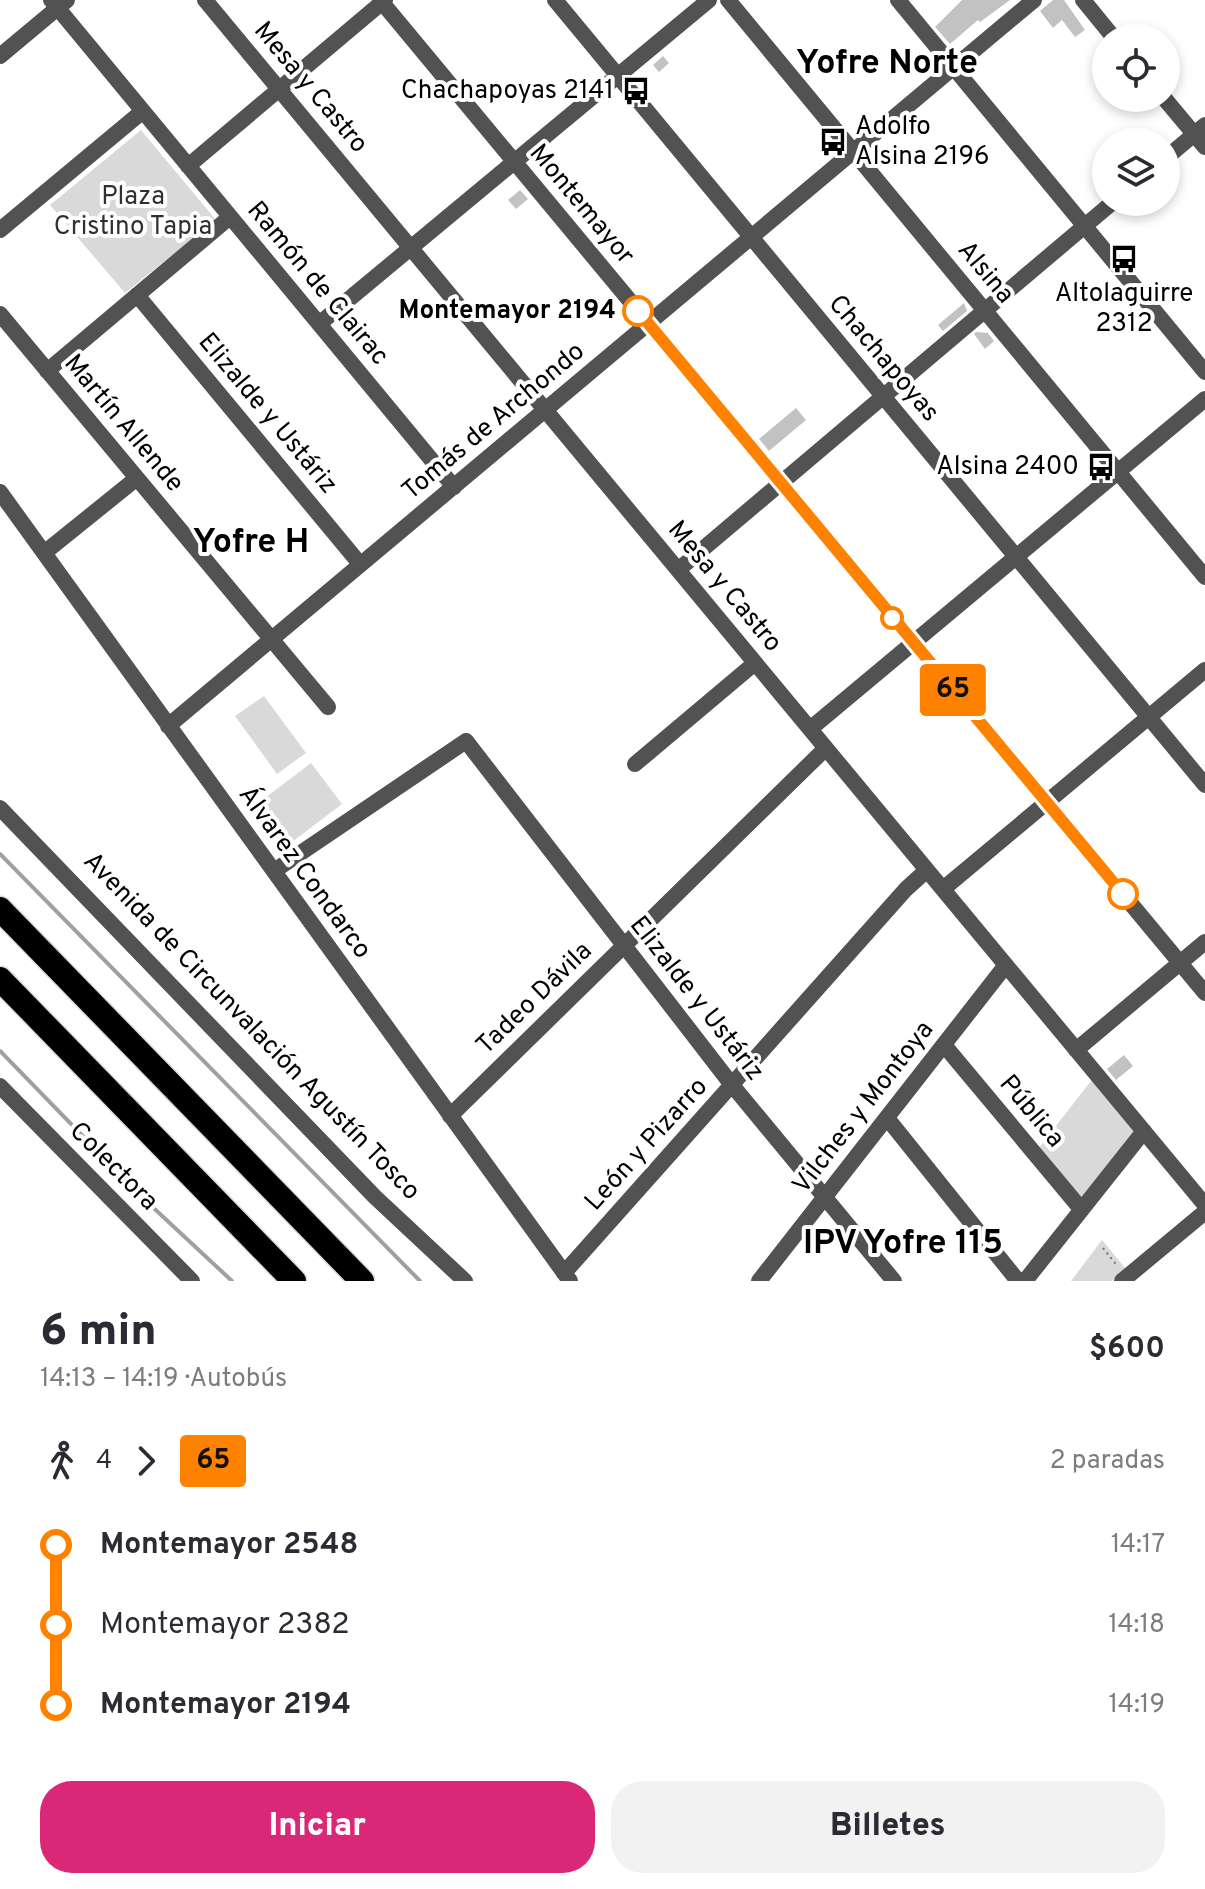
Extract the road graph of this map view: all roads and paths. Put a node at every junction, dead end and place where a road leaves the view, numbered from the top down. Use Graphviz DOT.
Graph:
graph roads {
  1 [pos="205,0"];
  2 [pos="555,0"];
  3 [pos="709,0"];
  4 [pos="728,0"];
  5 [pos="898,0"];
  6 [pos="1034,0"];
  7 [pos="1083,0"];
  8 [pos="383,1"];
  9 [pos="58,3"];
  10 [pos="1103,24"];
  11 [pos="0,56"];
  12 [pos="954,68"];
  13 [pos="618,76"];
  14 [pos="279,89"];
  15 [pos="143,111"];
  16 [pos="1178,112"];
  17 [pos="1202,135"];
  18 [pos="1180,149"];
  19 [pos="853,152"];
  20 [pos="515,163"];
  21 [pos="188,166"];
  22 [pos="1097,216"];
  23 [pos="230,217"];
  24 [pos="1085,226"];
  25 [pos="0,230"];
  26 [pos="752,237"];
  27 [pos="412,249"];
  28 [pos="137,295"];
  29 [pos="984,310"];
  30 [pos="1,318"];
  31 [pos="319,324"];
  32 [pos="649,324"];
  33 [pos="47,371"];
  34 [pos="1205,372"];
  35 [pos="883,396"];
  36 [pos="1205,399"];
  37 [pos="546,410"];
  38 [pos="1118,472"];
  39 [pos="137,478"];
  40 [pos="780,483"];
  41 [pos="454,487"];
  42 [pos="0,492"];
  43 [pos="44,553"];
  44 [pos="1016,558"];
  45 [pos="360,564"];
  46 [pos="678,570"];
  47 [pos="1205,577"];
  48 [pos="272,638"];
  49 [pos="913,643"];
  50 [pos="755,663"];
  51 [pos="1205,670"];
  52 [pos="328,707"];
  53 [pos="1148,717"];
  54 [pos="168,726"];
  55 [pos="810,729"];
  56 [pos="826,748"];
  57 [pos="635,764"];
  58 [pos="1205,785"];
  59 [pos="1046,802"];
  60 [pos="0,808"];
  61 [pos="927,870"];
  62 [pos="274,871"];
  63 [pos="943,889"];
  64 [pos="0,909"];
  65 [pos="1205,942"];
  66 [pos="625,945"];
  67 [pos="1180,963"];
  68 [pos="1006,965"];
  69 [pos="0,979"];
  70 [pos="1205,993"];
  71 [pos="0,994"];
  72 [pos="55,1036"];
  73 [pos="944,1045"];
  74 [pos="1076,1050"];
  75 [pos="732,1085"];
  76 [pos="0,1086"];
  77 [pos="450,1116"];
  78 [pos="887,1118"];
  79 [pos="1144,1131"];
  80 [pos="824,1197"];
  81 [pos="1205,1205"];
  82 [pos="1081,1209"];
  83 [pos="1205,1212"];
  84 [pos="1103,1248"];
  85 [pos="567,1277"];
  86 [pos="1124,1280"];
  87 [pos="192,1281"];
  88 [pos="294,1281"];
  89 [pos="362,1281"];
  90 [pos="465,1281"];
  91 [pos="759,1281"];
  92 [pos="894,1281"];
  93 [pos="1018,1281"];
  94 [pos="1025,1281"];
  1 -- 14 [label="street, Mesa y Castro"];
  2 -- 13 [label="street, Chachapoyas"];
  3 -- 13 [label="street"];
  4 -- 19 [label="street, Alsina"];
  5 -- 12 [label="street"];
  6 -- 12 [label="street, Tomás de Archondo"];
  7 -- 10 [label="street"];
  8 -- 14 [label="street"];
  8 -- 20 [label="street, Montemayor"];
  9 -- 11 [label="street"];
  9 -- 15 [label="street, Ramón de Clairac"];
  12 -- 19 [label="street, Tomás de Archondo"];
  12 -- 24 [label="street"];
  13 -- 20 [label="street"];
  13 -- 26 [label="street, Chachapoyas"];
  14 -- 21 [label="street"];
  14 -- 27 [label="street, Mesa y Castro"];
  15 -- 21 [label="street, Ramón de Clairac"];
  15 -- 25 [label="street"];
  16 -- 17 [label="street"];
  17 -- 18 [label="street"];
  19 -- 26 [label="street, Tomás de Archondo"];
  19 -- 29 [label="street, Alsina"];
  20 -- 27 [label="street"];
  20 -- 32 [label="street, Montemayor"];
  21 -- 23 [label="street, Ramón de Clairac"];
  22 -- 24 [label="street"];
  23 -- 28 [label="street"];
  23 -- 31 [label="street, Ramón de Clairac"];
  24 -- 29 [label="street"];
  24 -- 34 [label="street"];
  26 -- 32 [label="street, Tomás de Archondo"];
  26 -- 35 [label="street, Chachapoyas"];
  27 -- 31 [label="street"];
  27 -- 37 [label="street, Mesa y Castro"];
  28 -- 33 [label="street"];
  28 -- 45 [label="street, Elizalde y Ustáriz"];
  29 -- 35 [label="street"];
  29 -- 38 [label="street, Alsina"];
  30 -- 33 [label="street, Martín Allende"];
  31 -- 41 [label="street, Ramón de Clairac"];
  32 -- 37 [label="street, Tomás de Archondo"];
  32 -- 40 [label="street, Montemayor"];
  33 -- 39 [label="street, Martín Allende"];
  35 -- 40 [label="street"];
  35 -- 44 [label="street, Chachapoyas"];
  36 -- 38 [label="street"];
  37 -- 41 [label="street, Tomás de Archondo"];
  37 -- 46 [label="street, Mesa y Castro"];
  38 -- 44 [label="street"];
  38 -- 47 [label="street, Alsina"];
  39 -- 43 [label="street"];
  39 -- 48 [label="street, Martín Allende"];
  40 -- 46 [label="street"];
  40 -- 49 [label="street, Montemayor"];
  41 -- 45 [label="street, Tomás de Archondo"];
  42 -- 43 [label="street, Álvarez Condarco"];
  43 -- 54 [label="street, Álvarez Condarco"];
  44 -- 49 [label="street"];
  44 -- 53 [label="street, Chachapoyas"];
  45 -- 48 [label="street, Tomás de Archondo"];
  46 -- 50 [label="street, Mesa y Castro"];
  48 -- 52 [label="street, Martín Allende"];
  48 -- 54 [label="street, Tomás de Archondo"];
  49 -- 55 [label="street"];
  49 -- 59 [label="street, Montemayor"];
  50 -- 55 [label="street, Mesa y Castro"];
  50 -- 57 [label="street"];
  51 -- 53 [label="street"];
  53 -- 58 [label="street, Chachapoyas"];
  53 -- 59 [label="street"];
  54 -- 62 [label="street, Álvarez Condarco"];
  55 -- 56 [label="street, Mesa y Castro"];
  56 -- 61 [label="street, Mesa y Castro"];
  56 -- 66 [label="street, Tadeo Dávila"];
  59 -- 63 [label="street"];
  59 -- 67 [label="street, Montemayor"];
  60 -- 90 [label="street, Avenida de Circunvalación Agustín Tosco"];
  61 -- 63 [label="street, Mesa y Castro"];
  61 -- 75 [label="street, León y Pizarro"];
  62 -- 66 [label="street, Elizalde y Ustáriz"];
  62 -- 77 [label="street, Álvarez Condarco"];
  63 -- 68 [label="street, Mesa y Castro"];
  64 -- 89 [label="highway"];
  65 -- 67 [label="street"];
  66 -- 75 [label="street, Elizalde y Ustáriz"];
  66 -- 77 [label="street, Tadeo Dávila"];
  67 -- 70 [label="street, Montemayor"];
  67 -- 74 [label="street"];
  68 -- 73 [label="street, Vilches y Montoya"];
  68 -- 74 [label="street, Mesa y Castro"];
  69 -- 72 [label="highway"];
  71 -- 72 [label="highway"];
  72 -- 88 [label="highway"];
  73 -- 78 [label="street, Vilches y Montoya"];
  73 -- 82 [label="street, Pública"];
  74 -- 79 [label="street, Mesa y Castro"];
  75 -- 80 [label="street, Elizalde y Ustáriz"];
  75 -- 85 [label="street, León y Pizarro"];
  76 -- 87 [label="street, Colectora"];
  77 -- 85 [label="street, Álvarez Condarco"];
  78 -- 80 [label="street, Vilches y Montoya"];
  78 -- 93 [label="street"];
  79 -- 81 [label="street, Mesa y Castro"];
  79 -- 82 [label="street"];
  80 -- 91 [label="street, Vilches y Montoya"];
  80 -- 92 [label="street, Elizalde y Ustáriz"];
  82 -- 94 [label="street"];
  83 -- 86 [label="street"];
  84 -- 86 [label="path"];
}
